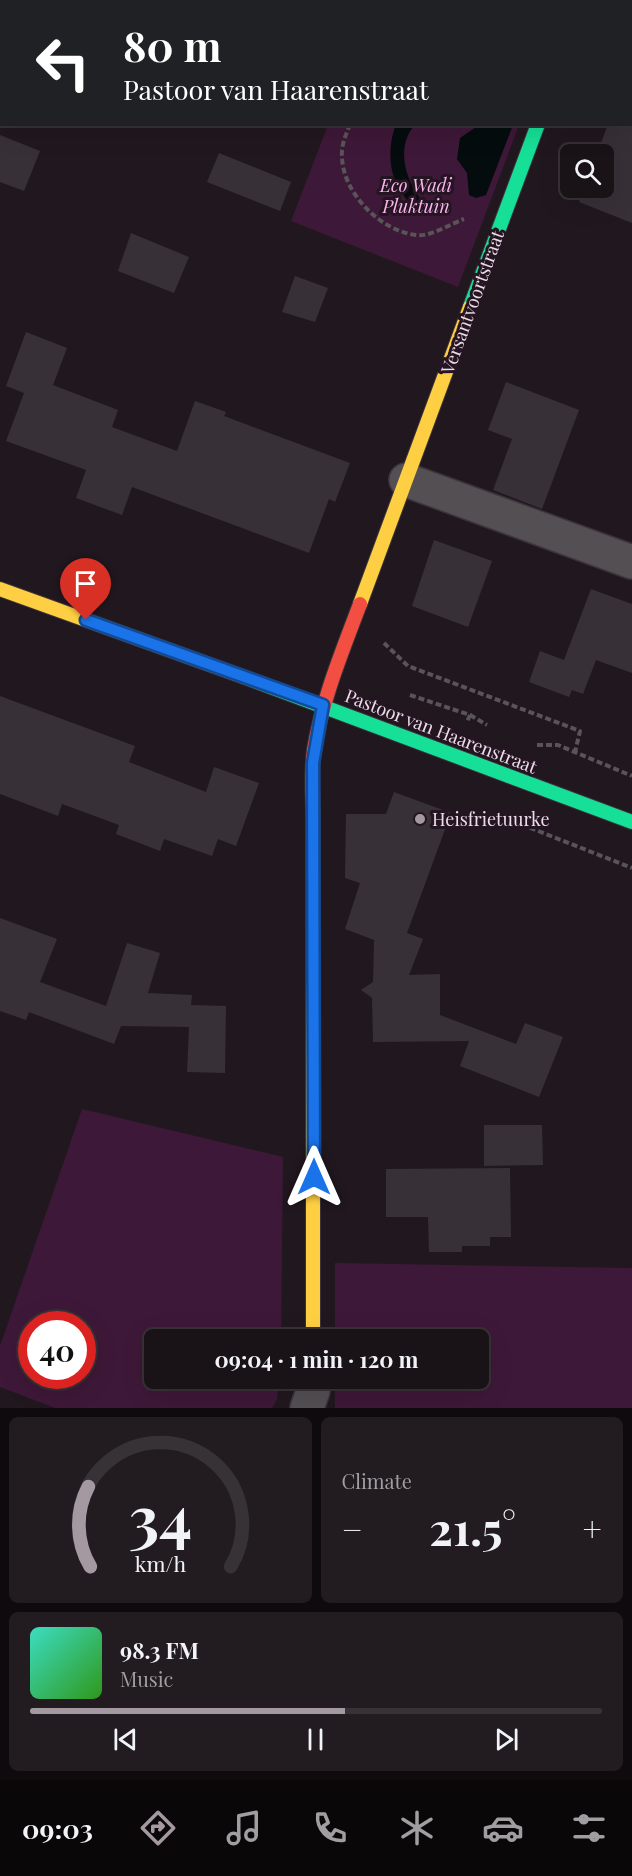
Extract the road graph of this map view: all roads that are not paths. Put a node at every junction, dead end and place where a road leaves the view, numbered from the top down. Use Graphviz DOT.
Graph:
graph roads {
  1 [pos="536,126"];
  2 [pos="406,480"];
  3 [pos="632,562"];
  4 [pos="0,589"];
  5 [pos="323,705"];
  6 [pos="632,822"];
  7 [pos="313,1329"];
  8 [pos="313,1389"];
  9 [pos="307,1408"];
  1 -- 2 [label="street, Versantvoortstraat"];
  2 -- 3 [label="street"];
  2 -- 5 [label="street, Versantvoortstraat"];
  4 -- 5 [label="street, Pastoor van Haarenstraat"];
  5 -- 6 [label="street, Pastoor van Haarenstraat"];
  5 -- 7 [label="street, Versantvoortstraat"];
  8 -- 9 [label="street"];
}
